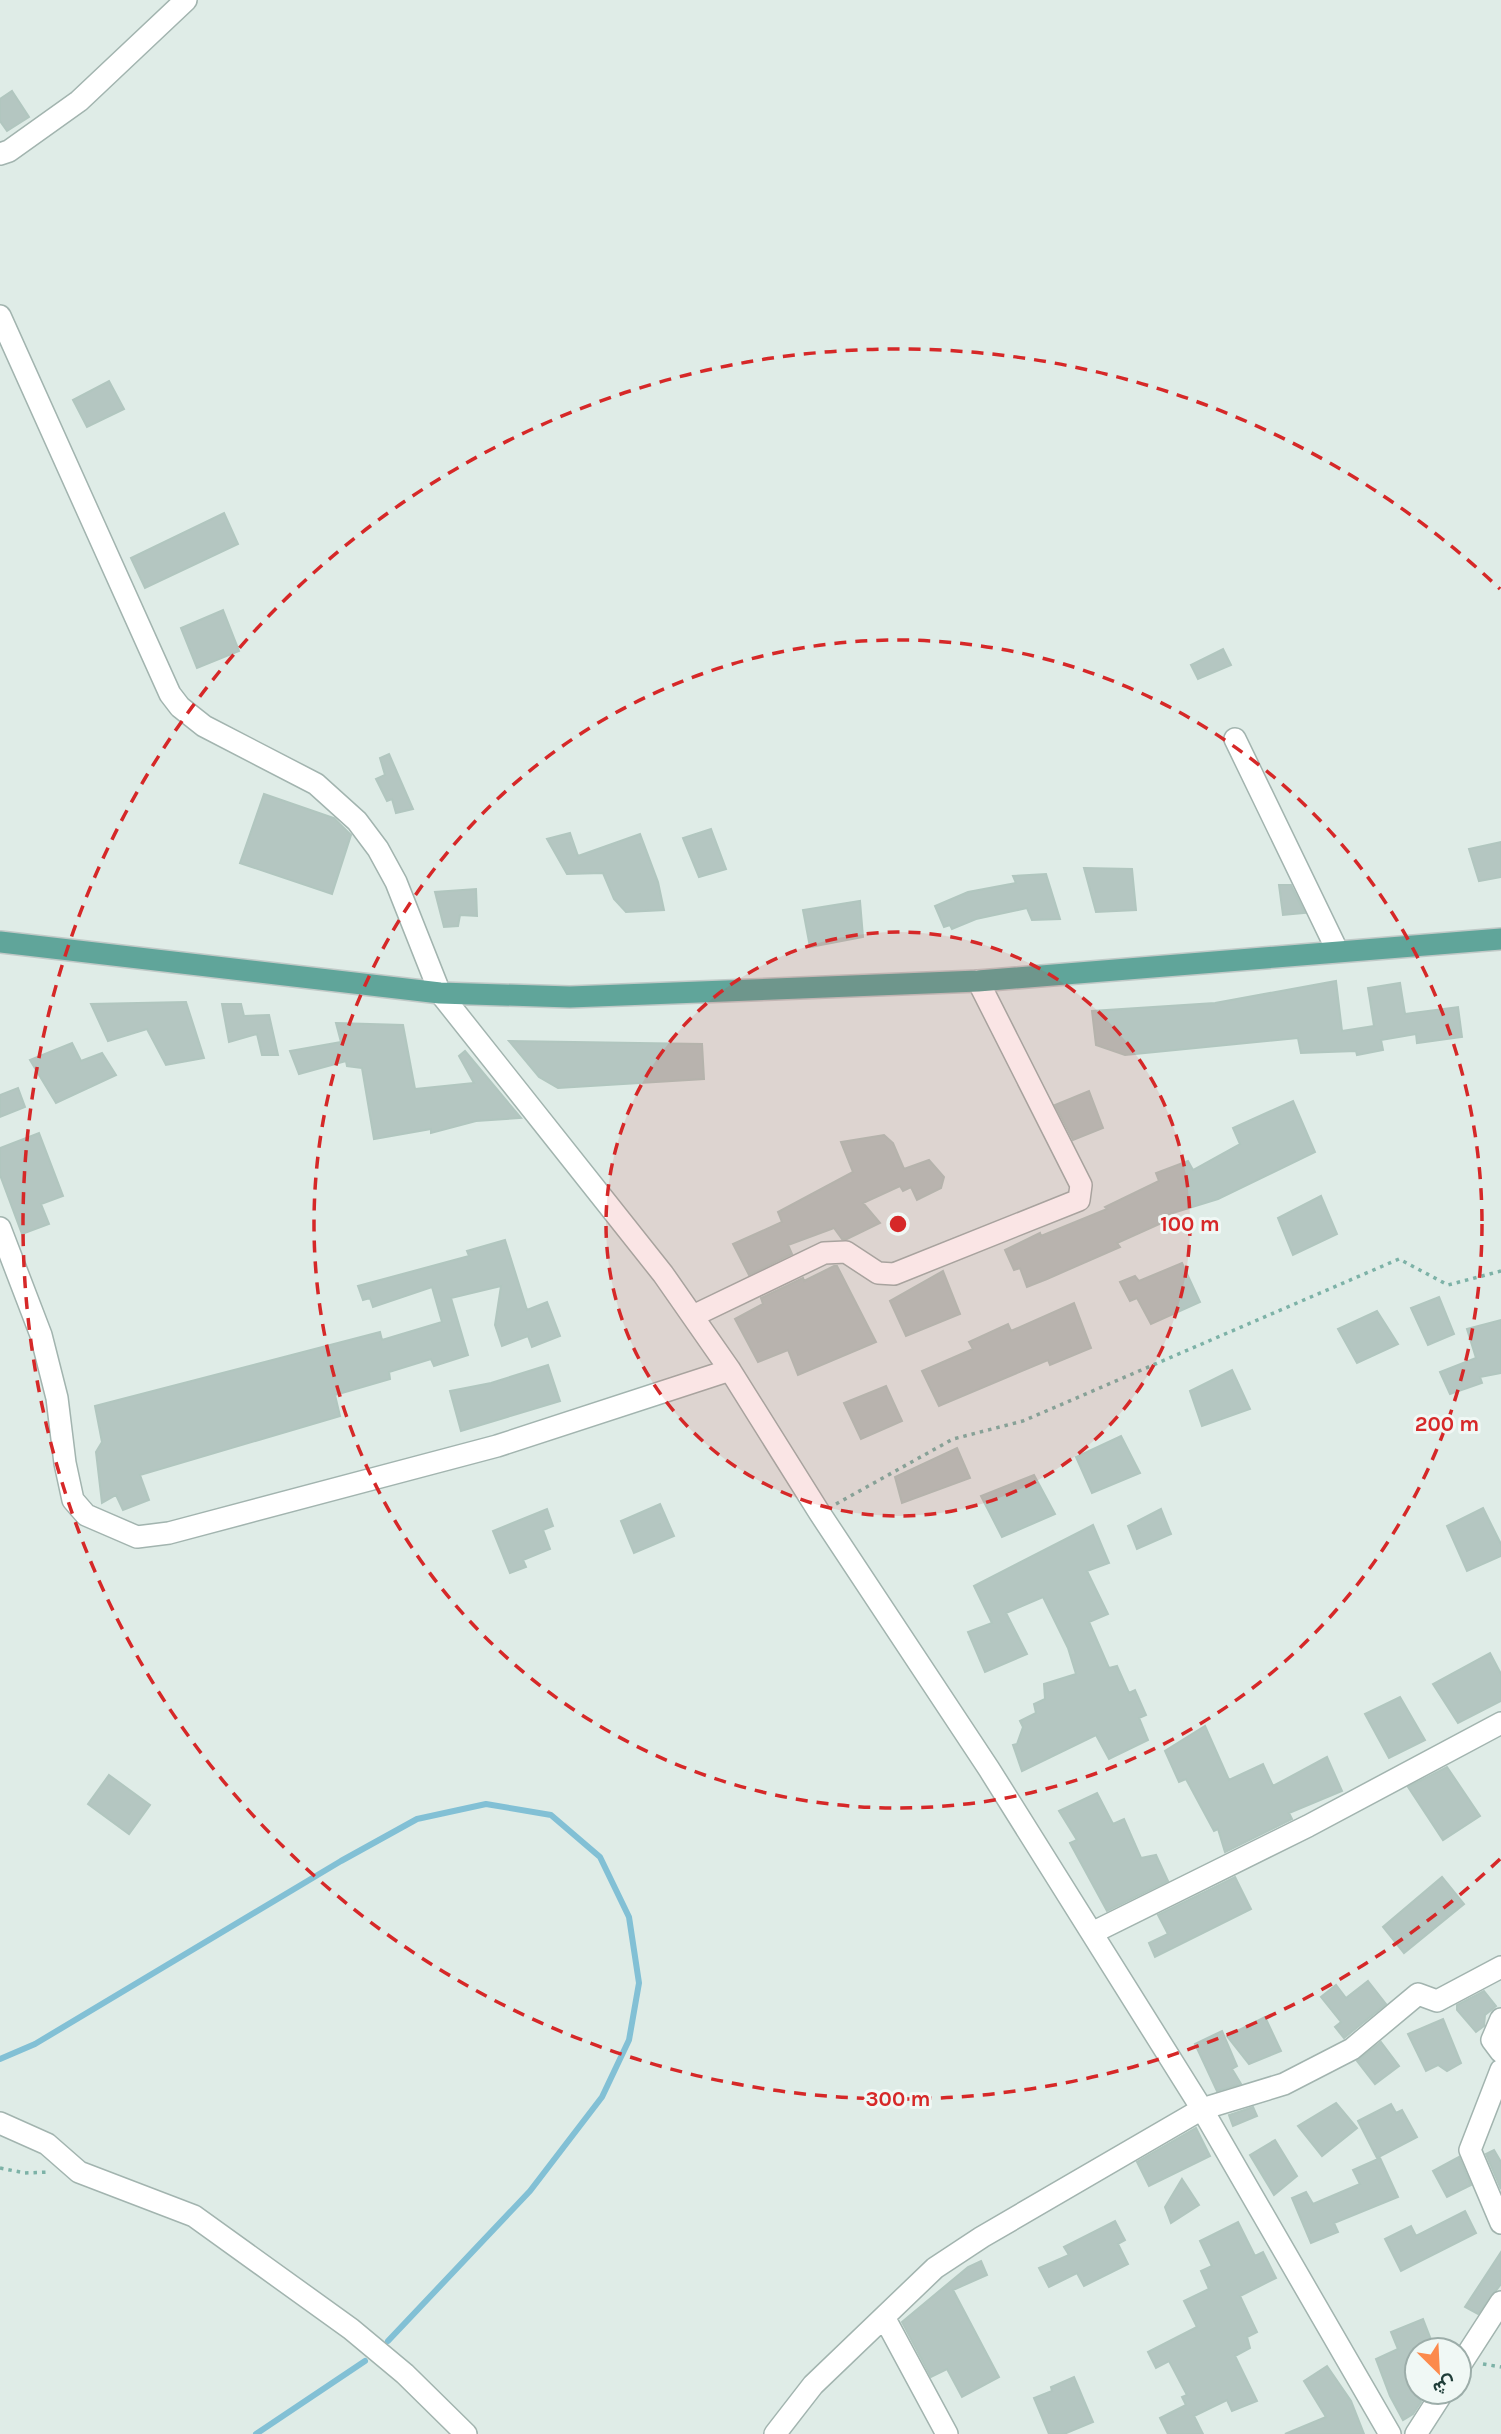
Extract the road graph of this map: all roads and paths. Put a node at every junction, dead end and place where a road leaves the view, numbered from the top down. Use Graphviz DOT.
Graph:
graph roads {
  1 [pos="186,0"];
  2 [pos="0,154"];
  3 [pos="0,316"];
  4 [pos="1235,739"];
  5 [pos="1501,939"];
  6 [pos="0,942"];
  7 [pos="1337,950"];
  8 [pos="978,981"];
  9 [pos="440,993"];
  10 [pos="0,1228"];
  11 [pos="1501,1271"];
  12 [pos="693,1316"];
  13 [pos="730,1370"];
  14 [pos="820,1512"];
  15 [pos="1501,1723"];
  16 [pos="1092,1933"];
  17 [pos="1501,1967"];
  18 [pos="1501,2019"];
  19 [pos="1501,2052"];
  20 [pos="1501,2070"];
  21 [pos="1202,2109"];
  22 [pos="0,2123"];
  23 [pos="0,2168"];
  24 [pos="79,2172"];
  25 [pos="1501,2223"];
  26 [pos="1501,2302"];
  27 [pos="884,2317"];
  28 [pos="1473,2345"];
  29 [pos="1434,2406"];
  30 [pos="466,2434"];
  31 [pos="775,2434"];
  32 [pos="947,2434"];
  33 [pos="1390,2434"];
  34 [pos="1416,2434"];
  1 -- 2 [label="street"];
  3 -- 9 [label="street"];
  4 -- 7 [label="street"];
  5 -- 7 [label="main road"];
  6 -- 9 [label="main road"];
  7 -- 8 [label="main road"];
  8 -- 9 [label="main road"];
  8 -- 12 [label="street"];
  9 -- 12 [label="street"];
  10 -- 13 [label="street"];
  11 -- 14 [label="path"];
  12 -- 13 [label="street"];
  13 -- 14 [label="street"];
  14 -- 16 [label="street"];
  15 -- 16 [label="street"];
  16 -- 21 [label="street"];
  17 -- 21 [label="street"];
  18 -- 19 [label="street"];
  20 -- 25 [label="street"];
  21 -- 27 [label="street"];
  21 -- 33 [label="street"];
  22 -- 24 [label="street"];
  23 -- 24 [label="path"];
  24 -- 30 [label="street"];
  26 -- 28 [label="street"];
  27 -- 31 [label="street"];
  27 -- 32 [label="street"];
  29 -- 34 [label="street"];
}
